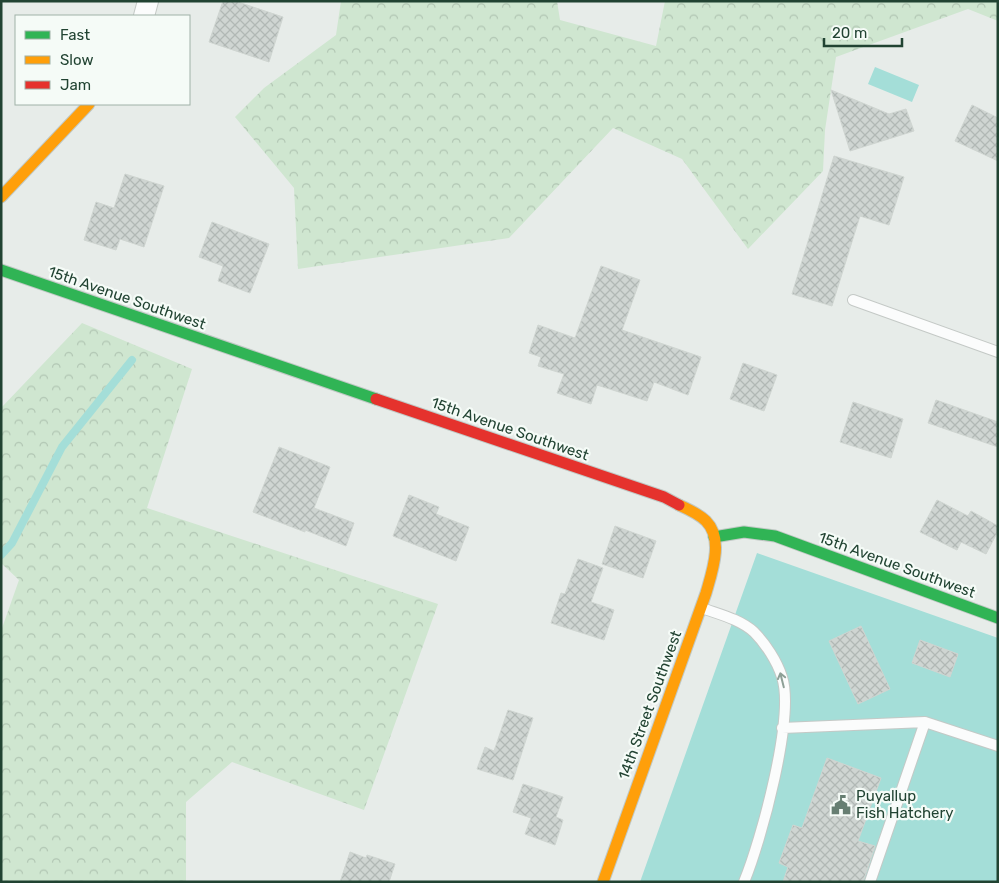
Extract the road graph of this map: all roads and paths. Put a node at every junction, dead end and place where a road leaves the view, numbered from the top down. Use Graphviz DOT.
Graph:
graph roads {
  1 [pos="148,1"];
  2 [pos="144,15"];
  3 [pos="88,105"];
  4 [pos="1,197"];
  5 [pos="1,270"];
  6 [pos="853,300"];
  7 [pos="998,352"];
  8 [pos="714,536"];
  9 [pos="701,608"];
  10 [pos="998,618"];
  11 [pos="925,722"];
  12 [pos="782,728"];
  13 [pos="998,746"];
  14 [pos="603,882"];
  15 [pos="744,882"];
  16 [pos="870,882"];
  1 -- 2 [label="street"];
  3 -- 4 [label="street"];
  5 -- 8 [label="street, 15th Avenue Southwest"];
  6 -- 7 [label="lane"];
  8 -- 9 [label="street, 14th Street Southwest"];
  8 -- 10 [label="street, 15th Avenue Southwest"];
  12 -- 9 [label="lane, one-way"];
  9 -- 14 [label="street, 14th Street Southwest"];
  11 -- 12 [label="lane"];
  11 -- 13 [label="lane"];
  11 -- 16 [label="lane"];
  12 -- 15 [label="lane"];
}
